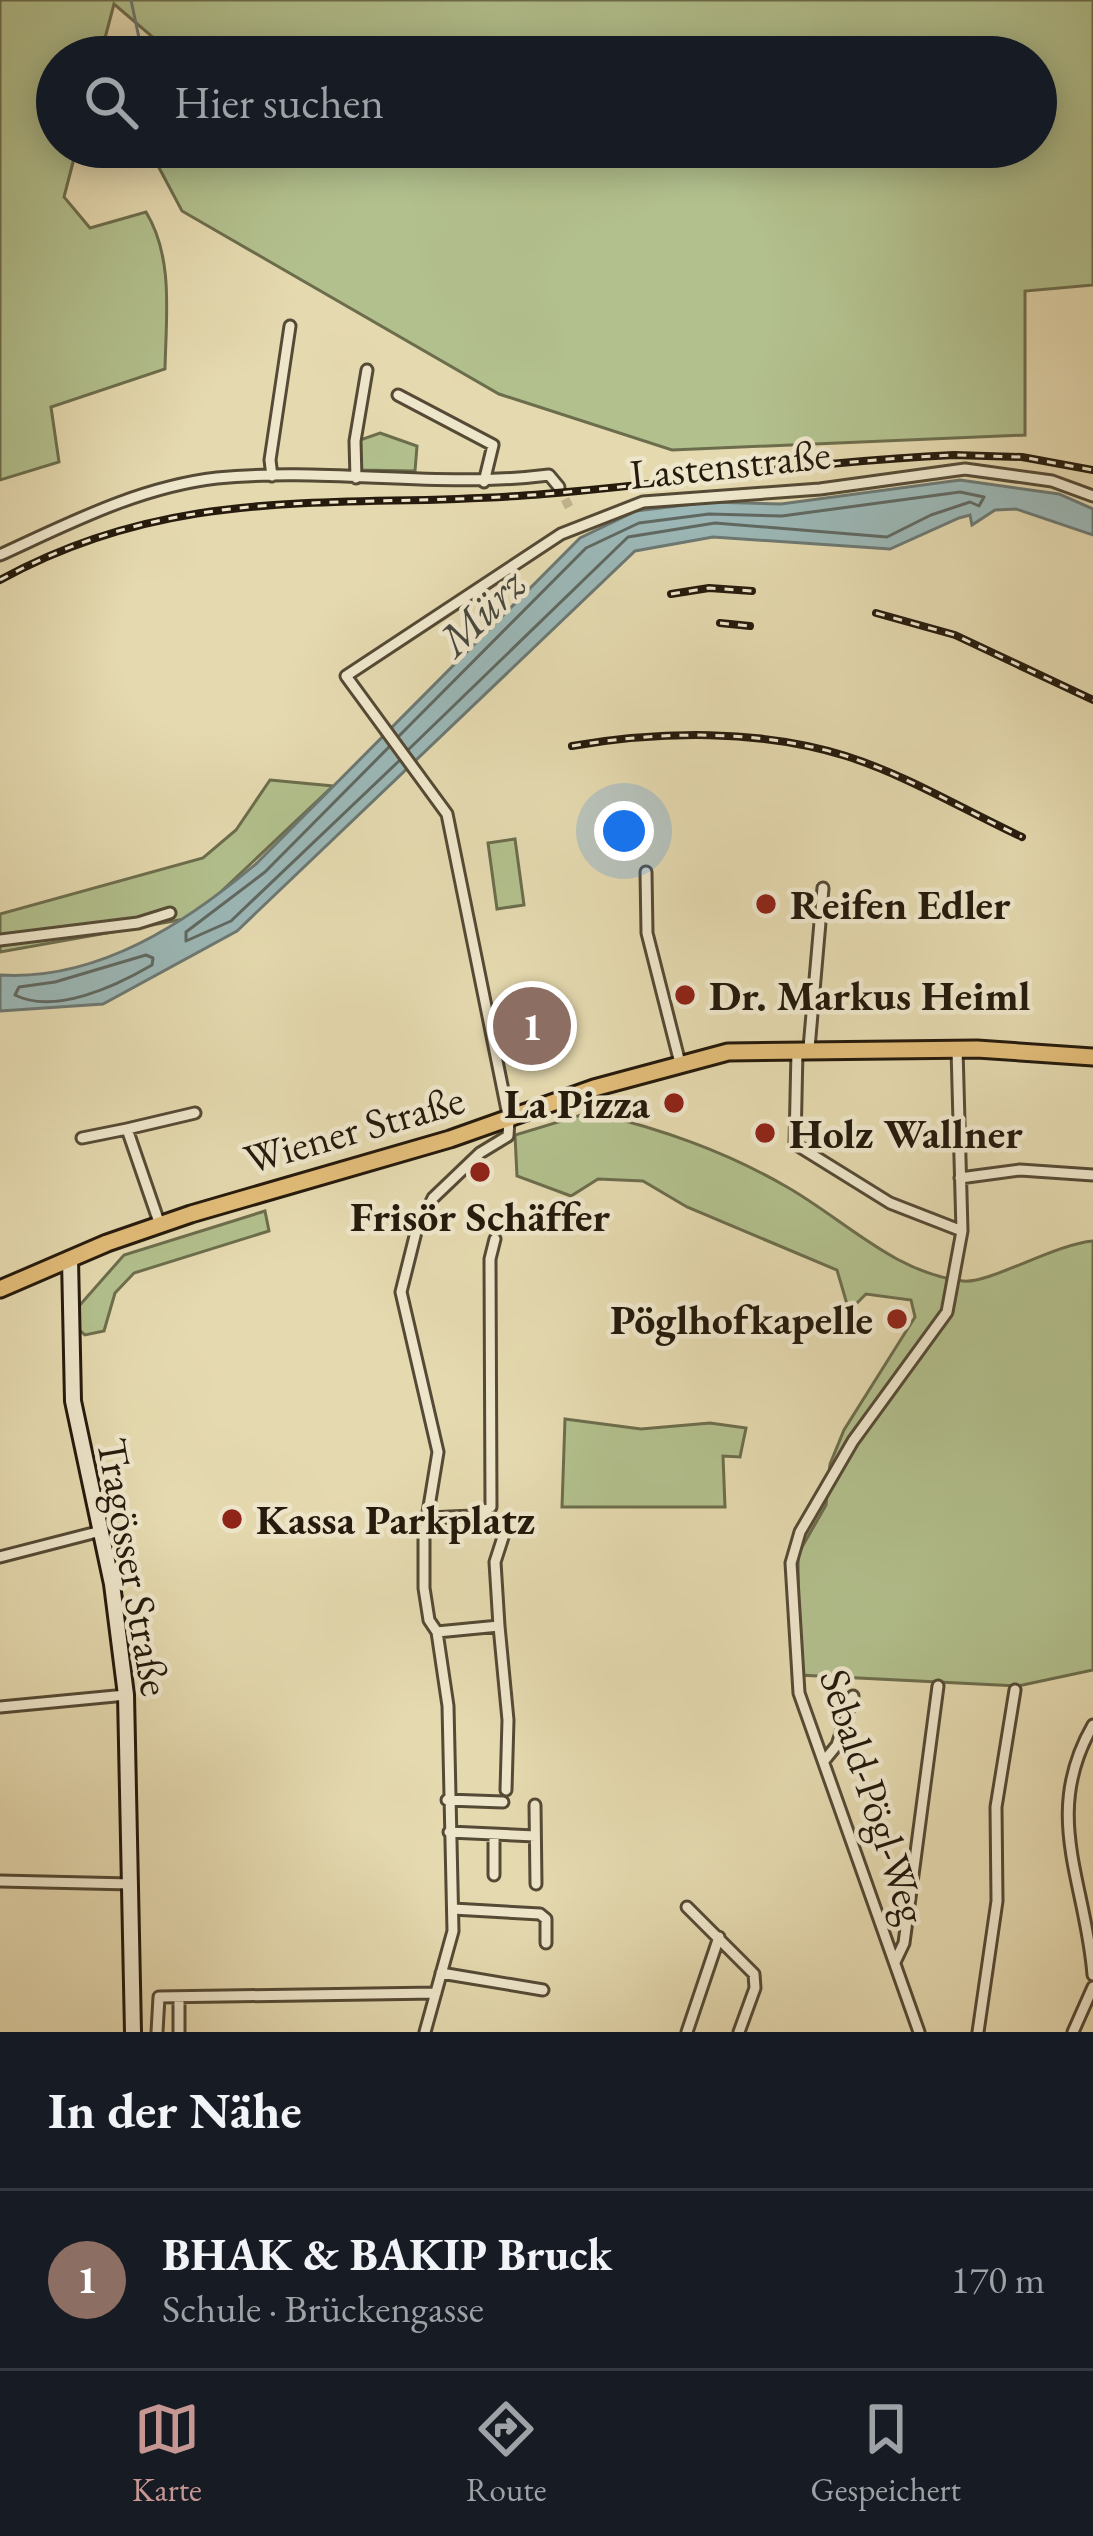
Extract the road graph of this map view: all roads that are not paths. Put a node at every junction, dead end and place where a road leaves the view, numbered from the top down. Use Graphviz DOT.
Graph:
graph roads {
  1 [pos="290,326"];
  2 [pos="367,370"];
  3 [pos="398,395"];
  4 [pos="272,476"];
  5 [pos="356,478"];
  6 [pos="484,482"];
  7 [pos="559,487"];
  8 [pos="1093,496"];
  9 [pos="571,512"];
  10 [pos="577,525"];
  11 [pos="0,555"];
  12 [pos="646,872"];
  13 [pos="823,888"];
  14 [pos="170,914"];
  15 [pos="0,940"];
  16 [pos="803,1048"];
  17 [pos="956,1049"];
  18 [pos="1093,1057"];
  19 [pos="680,1063"];
  20 [pos="195,1113"];
  21 [pos="509,1120"];
  22 [pos="127,1129"];
  23 [pos="82,1138"];
  24 [pos="1093,1175"];
  25 [pos="960,1178"];
  26 [pos="160,1225"];
  27 [pos="962,1231"];
  28 [pos="495,1239"];
  29 [pos="70,1258"];
  30 [pos="0,1289"];
  31 [pos="428,1518"];
  32 [pos="505,1531"];
  33 [pos="97,1532"];
  34 [pos="0,1557"];
  35 [pos="499,1626"];
  36 [pos="437,1632"];
  37 [pos="938,1686"];
  38 [pos="1015,1690"];
  39 [pos="126,1695"];
  40 [pos="854,1696"];
  41 [pos="0,1707"];
  42 [pos="1093,1725"];
  43 [pos="824,1761"];
  44 [pos="447,1800"];
  45 [pos="535,1804"];
  46 [pos="448,1832"];
  47 [pos="494,1834"];
  48 [pos="535,1837"];
  49 [pos="494,1875"];
  50 [pos="0,1881"];
  51 [pos="131,1884"];
  52 [pos="536,1884"];
  53 [pos="687,1907"];
  54 [pos="453,1909"];
  55 [pos="719,1937"];
  56 [pos="546,1943"];
  57 [pos="895,1962"];
  58 [pos="441,1973"];
  59 [pos="1093,1975"];
  60 [pos="1093,1987"];
  61 [pos="544,1990"];
  62 [pos="436,1993"];
  63 [pos="179,1997"];
  64 [pos="133,2032"];
  65 [pos="157,2032"];
  66 [pos="179,2032"];
  67 [pos="424,2032"];
  68 [pos="687,2032"];
  69 [pos="739,2032"];
  70 [pos="920,2032"];
  71 [pos="978,2032"];
  72 [pos="1073,2032"];
  1 -- 4 [label="street"];
  2 -- 5 [label="street"];
  3 -- 6 [label="street"];
  4 -- 5 [label="street"];
  4 -- 11 [label="street"];
  5 -- 6 [label="street"];
  6 -- 7 [label="street"];
  8 -- 10 [label="street, Lastenstraße"];
  9 -- 10 [label="street"];
  10 -- 21 [label="street, Lastenstraße"];
  12 -- 19 [label="street"];
  13 -- 16 [label="street"];
  14 -- 15 [label="street"];
  16 -- 17 [label="main road, Wiener Straße"];
  16 -- 19 [label="main road, Wiener Straße"];
  16 -- 27 [label="street"];
  17 -- 18 [label="main road, Wiener Straße"];
  17 -- 25 [label="street, Sebald-Pögl-Weg"];
  19 -- 21 [label="main road, Wiener Straße"];
  20 -- 22 [label="street"];
  21 -- 26 [label="main road, Wiener Straße"];
  21 -- 31 [label="street"];
  22 -- 23 [label="street"];
  22 -- 26 [label="street"];
  24 -- 25 [label="street"];
  25 -- 27 [label="street, Sebald-Pögl-Weg"];
  26 -- 29 [label="main road, Wiener Straße"];
  27 -- 43 [label="street, Sebald-Pögl-Weg"];
  28 -- 31 [label="street"];
  29 -- 30 [label="main road, Wiener Straße"];
  29 -- 33 [label="main road, Tragösser Straße"];
  31 -- 36 [label="street"];
  32 -- 35 [label="street"];
  33 -- 34 [label="street"];
  33 -- 39 [label="main road, Tragösser Straße"];
  35 -- 36 [label="street"];
  35 -- 44 [label="street"];
  36 -- 44 [label="street"];
  37 -- 57 [label="street"];
  38 -- 71 [label="street"];
  39 -- 41 [label="street"];
  39 -- 51 [label="main road, Tragösser Straße"];
  40 -- 43 [label="street"];
  42 -- 59 [label="street"];
  43 -- 57 [label="street, Sebald-Pögl-Weg"];
  44 -- 46 [label="street"];
  45 -- 48 [label="street"];
  46 -- 47 [label="street"];
  46 -- 54 [label="street"];
  47 -- 48 [label="street"];
  47 -- 49 [label="street"];
  48 -- 52 [label="street"];
  50 -- 51 [label="street"];
  51 -- 64 [label="main road, Tragösser Straße"];
  53 -- 55 [label="street"];
  54 -- 56 [label="street"];
  54 -- 58 [label="street"];
  55 -- 68 [label="street"];
  55 -- 69 [label="street"];
  57 -- 70 [label="street, Sebald-Pögl-Weg"];
  58 -- 61 [label="street"];
  58 -- 62 [label="street"];
  60 -- 72 [label="street"];
  62 -- 63 [label="street"];
  62 -- 67 [label="street"];
  63 -- 65 [label="street"];
  63 -- 66 [label="street"];
}
